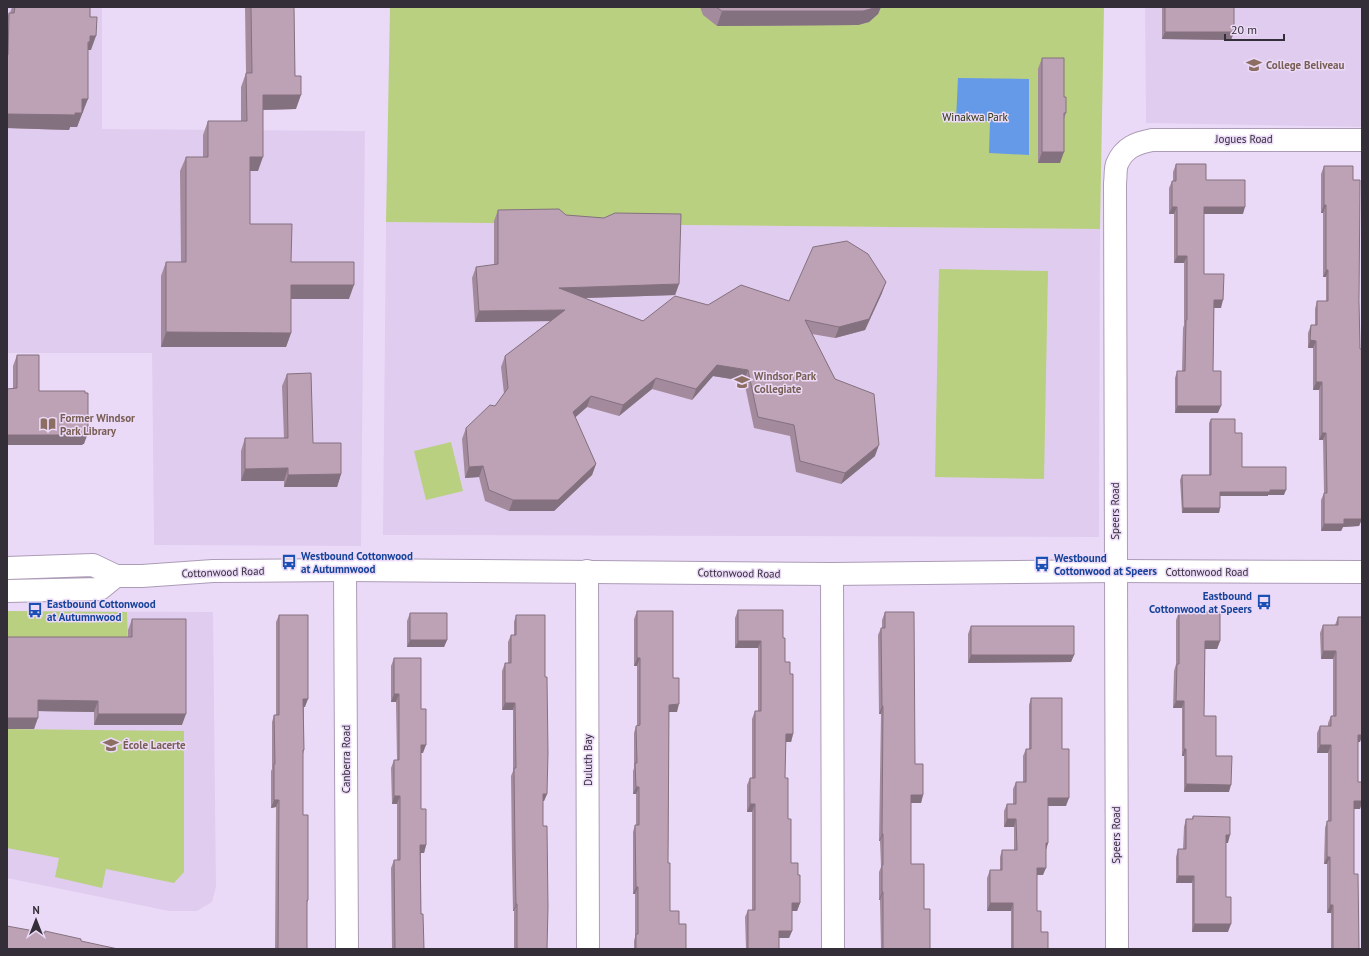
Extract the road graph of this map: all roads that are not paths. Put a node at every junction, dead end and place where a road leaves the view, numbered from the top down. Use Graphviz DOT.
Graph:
graph roads {
  1 [pos="1362,140"];
  2 [pos="1128,148"];
  3 [pos="7,568"];
  4 [pos="345,570"];
  5 [pos="587,571"];
  6 [pos="1116,571"];
  7 [pos="1362,572"];
  8 [pos="832,574"];
  9 [pos="116,576"];
  10 [pos="7,591"];
  11 [pos="347,949"];
  12 [pos="588,949"];
  13 [pos="833,949"];
  14 [pos="1117,949"];
  1 -- 2 [label="street, Jogues Road"];
  2 -- 6 [label="street, Speers Road"];
  3 -- 9 [label="street, Cottonwood Road"];
  4 -- 5 [label="street, Cottonwood Road"];
  4 -- 9 [label="street, Cottonwood Road"];
  4 -- 11 [label="street, Canberra Road"];
  5 -- 8 [label="street, Cottonwood Road"];
  5 -- 12 [label="street, Duluth Bay"];
  6 -- 7 [label="street, Cottonwood Road"];
  6 -- 8 [label="street, Cottonwood Road"];
  6 -- 14 [label="street, Speers Road"];
  8 -- 13 [label="street"];
  9 -- 10 [label="street"];
}
